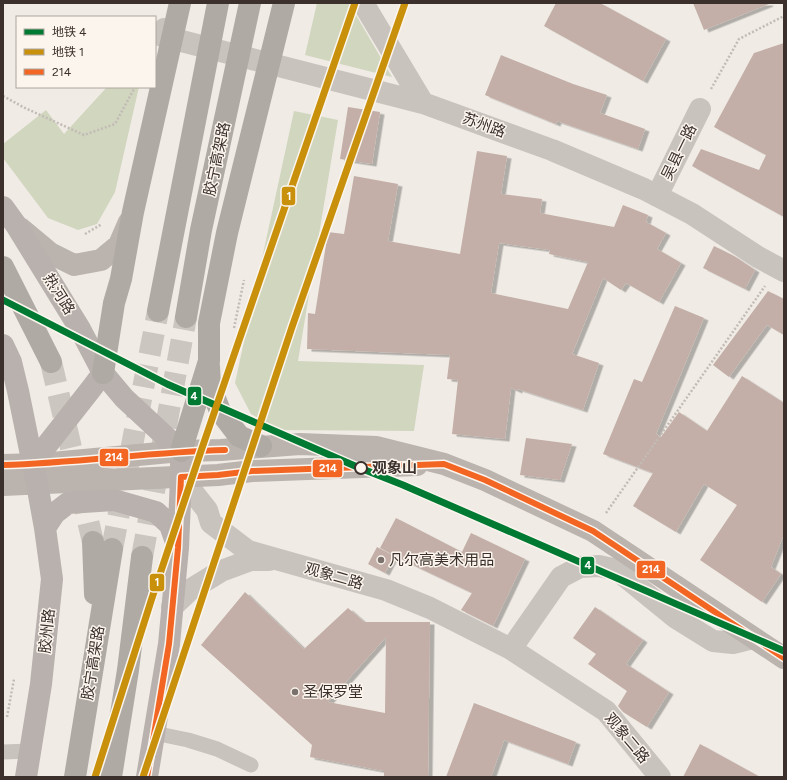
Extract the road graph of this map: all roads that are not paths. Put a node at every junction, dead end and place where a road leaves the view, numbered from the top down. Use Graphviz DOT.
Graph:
graph roads {
  1 [pos="172,3"];
  2 [pos="180,3"];
  3 [pos="218,3"];
  4 [pos="250,3"];
  5 [pos="284,3"];
  6 [pos="363,3"];
  7 [pos="422,103"];
  8 [pos="700,109"];
  9 [pos="657,196"];
  10 [pos="3,207"];
  11 [pos="133,212"];
  12 [pos="16,225"];
  13 [pos="3,267"];
  14 [pos="781,269"];
  15 [pos="158,311"];
  16 [pos="186,316"];
  17 [pos="3,346"];
  18 [pos="208,360"];
  19 [pos="51,362"];
  20 [pos="103,373"];
  21 [pos="262,446"];
  22 [pos="181,451"];
  23 [pos="444,464"];
  24 [pos="3,465"];
  25 [pos="35,474"];
  26 [pos="181,478"];
  27 [pos="3,485"];
  28 [pos="45,528"];
  29 [pos="102,545"];
  30 [pos="178,548"];
  31 [pos="142,557"];
  32 [pos="280,560"];
  33 [pos="172,607"];
  34 [pos="753,638"];
  35 [pos="511,649"];
  36 [pos="784,658"];
  37 [pos="154,733"];
  38 [pos="30,751"];
  39 [pos="3,752"];
  40 [pos="251,765"];
  41 [pos="26,777"];
  42 [pos="75,777"];
  43 [pos="111,777"];
  44 [pos="147,777"];
  45 [pos="660,777"];
  1 -- 7 [label="street, 苏州路"];
  2 -- 11 [label="highway"];
  3 -- 15 [label="highway, 胶宁高架路"];
  4 -- 16 [label="highway, 胶宁高架路"];
  5 -- 18 [label="highway"];
  6 -- 7 [label="street"];
  7 -- 9 [label="street, 苏州路"];
  8 -- 9 [label="street, 吴县一路"];
  9 -- 14 [label="street, 苏州路"];
  10 -- 12 [label="main road, 热河路"];
  11 -- 12 [label="street"];
  11 -- 20 [label="highway"];
  12 -- 20 [label="main road, 热河路"];
  13 -- 19 [label="highway"];
  17 -- 25 [label="main road"];
  18 -- 21 [label="highway"];
  18 -- 22 [label="highway"];
  20 -- 22 [label="main road, 热河路"];
  20 -- 25 [label="main road"];
  21 -- 22 [label="street"];
  21 -- 23 [label="street"];
  22 -- 25 [label="street"];
  22 -- 26 [label="main road"];
  23 -- 26 [label="street"];
  23 -- 34 [label="street"];
  24 -- 25 [label="street"];
  25 -- 26 [label="street"];
  25 -- 27 [label="street"];
  25 -- 28 [label="main road, 胶州路"];
  26 -- 30 [label="main road"];
  26 -- 32 [label="street, 观象二路"];
  28 -- 30 [label="main road"];
  28 -- 38 [label="main road, 胶州路"];
  29 -- 42 [label="highway, 胶宁高架路"];
  30 -- 33 [label="main road"];
  31 -- 43 [label="highway"];
  32 -- 33 [label="street"];
  32 -- 35 [label="street, 观象二路"];
  33 -- 37 [label="main road"];
  34 -- 35 [label="street"];
  34 -- 36 [label="street"];
  35 -- 45 [label="street, 观象二路"];
  37 -- 40 [label="lane"];
  37 -- 44 [label="main road"];
  38 -- 39 [label="lane"];
  38 -- 41 [label="main road, 胶州路"];
}
